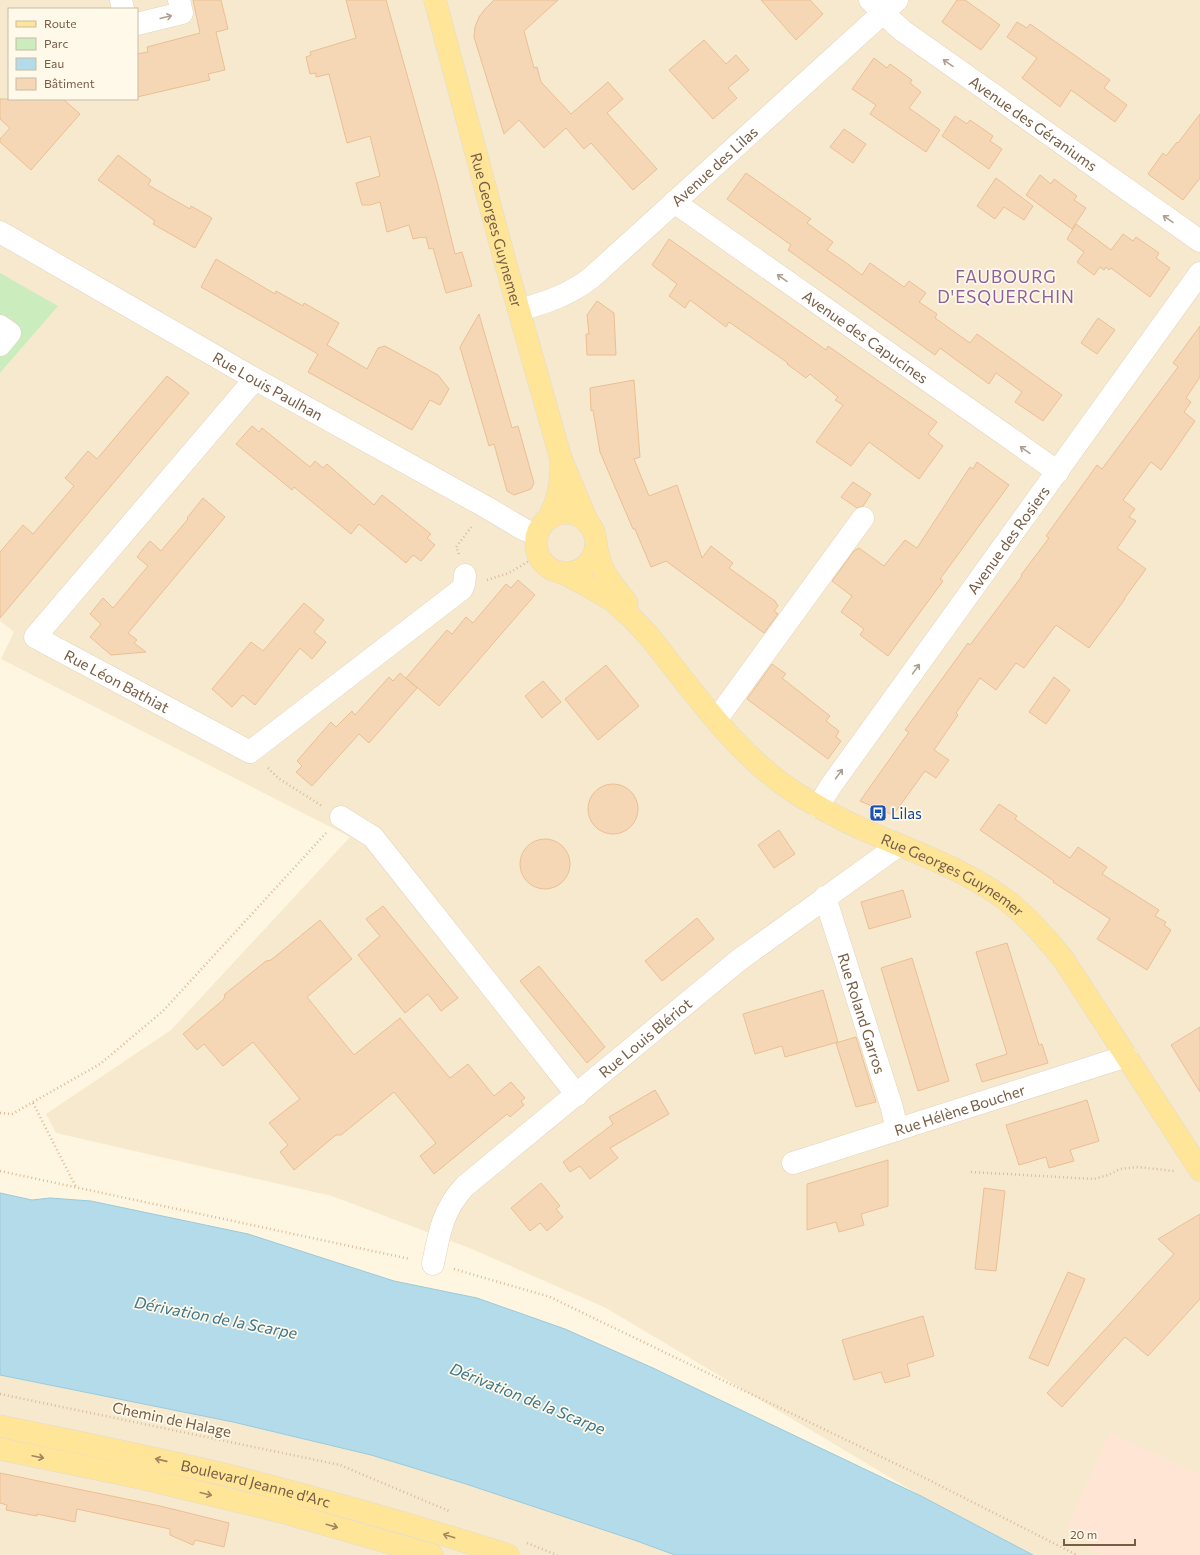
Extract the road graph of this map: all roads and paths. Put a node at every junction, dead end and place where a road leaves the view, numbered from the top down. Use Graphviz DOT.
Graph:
graph roads {
  1 [pos="179,0"];
  2 [pos="435,0"];
  3 [pos="883,4"];
  4 [pos="138,24"];
  5 [pos="674,202"];
  6 [pos="0,232"];
  7 [pos="1200,241"];
  8 [pos="1200,273"];
  9 [pos="519,310"];
  10 [pos="0,326"];
  11 [pos="0,345"];
  12 [pos="255,379"];
  13 [pos="561,459"];
  14 [pos="1058,472"];
  15 [pos="486,507"];
  16 [pos="863,518"];
  17 [pos="588,523"];
  18 [pos="541,537"];
  19 [pos="596,545"];
  20 [pos="561,572"];
  21 [pos="464,582"];
  22 [pos="649,636"];
  23 [pos="716,720"];
  24 [pos="250,752"];
  25 [pos="818,807"];
  26 [pos="341,817"];
  27 [pos="899,845"];
  28 [pos="825,897"];
  29 [pos="1127,1056"];
  30 [pos="577,1094"];
  31 [pos="33,1103"];
  32 [pos="0,1113"];
  33 [pos="897,1130"];
  34 [pos="793,1163"];
  35 [pos="1200,1170"];
  36 [pos="0,1171"];
  37 [pos="1177,1171"];
  38 [pos="971,1172"];
  39 [pos="76,1187"];
  40 [pos="433,1264"];
  41 [pos="0,1394"];
  42 [pos="0,1426"];
  43 [pos="0,1448"];
  44 [pos="340,1466"];
  45 [pos="494,1552"];
  46 [pos="432,1555"];
  47 [pos="508,1555"];
  48 [pos="1077,1555"];
  4 -- 1 [label="street, one-way"];
  2 -- 9 [label="main road, Rue Georges Guynemer"];
  3 -- 5 [label="street, Avenue des Lilas"];
  7 -- 3 [label="street, Avenue des Géraniums, one-way"];
  5 -- 9 [label="street, Avenue des Lilas"];
  14 -- 5 [label="street, Avenue des Capucines, one-way"];
  6 -- 12 [label="street, Rue Louis Paulhan"];
  8 -- 14 [label="street, Avenue des Rosiers"];
  9 -- 13 [label="main road, Rue Georges Guynemer"];
  10 -- 11 [label="street"];
  12 -- 15 [label="street, Rue Louis Paulhan"];
  12 -- 24 [label="street, Rue Léon Bathiat"];
  13 -- 17 [label="main road, Rue Georges Guynemer"];
  13 -- 18 [label="main road, Rue Georges Guynemer"];
  25 -- 14 [label="street, Avenue des Rosiers, one-way"];
  15 -- 18 [label="street, Rue Louis Paulhan"];
  15 -- 21 [label="path"];
  16 -- 23 [label="street"];
  17 -- 18 [label="main road"];
  17 -- 19 [label="main road"];
  18 -- 20 [label="main road"];
  18 -- 21 [label="path"];
  19 -- 20 [label="main road"];
  19 -- 22 [label="main road, Rue Georges Guynemer"];
  20 -- 22 [label="main road, Rue Georges Guynemer"];
  21 -- 24 [label="street"];
  22 -- 23 [label="main road, Rue Georges Guynemer"];
  23 -- 25 [label="main road, Rue Georges Guynemer"];
  24 -- 26 [label="path"];
  25 -- 27 [label="main road, Rue Georges Guynemer"];
  26 -- 30 [label="street"];
  26 -- 31 [label="path"];
  27 -- 28 [label="street, Rue Louis Blériot"];
  27 -- 29 [label="main road, Rue Georges Guynemer"];
  28 -- 30 [label="street, Rue Louis Blériot"];
  28 -- 33 [label="street, Rue Roland Garros"];
  29 -- 33 [label="street, Rue Hélène Boucher"];
  29 -- 35 [label="main road, Rue Georges Guynemer"];
  30 -- 40 [label="street, Rue Louis Blériot"];
  31 -- 32 [label="path"];
  31 -- 39 [label="path"];
  33 -- 34 [label="street, Rue Hélène Boucher"];
  36 -- 39 [label="path"];
  37 -- 38 [label="path"];
  39 -- 40 [label="path"];
  40 -- 48 [label="path"];
  41 -- 44 [label="path, Chemin de Halage"];
  45 -- 42 [label="main road, Boulevard Jeanne d'Arc, one-way"];
  43 -- 46 [label="main road, Boulevard Jeanne d'Arc, one-way"];
  45 -- 47 [label="main road, Boulevard Jeanne d'Arc"];
}
